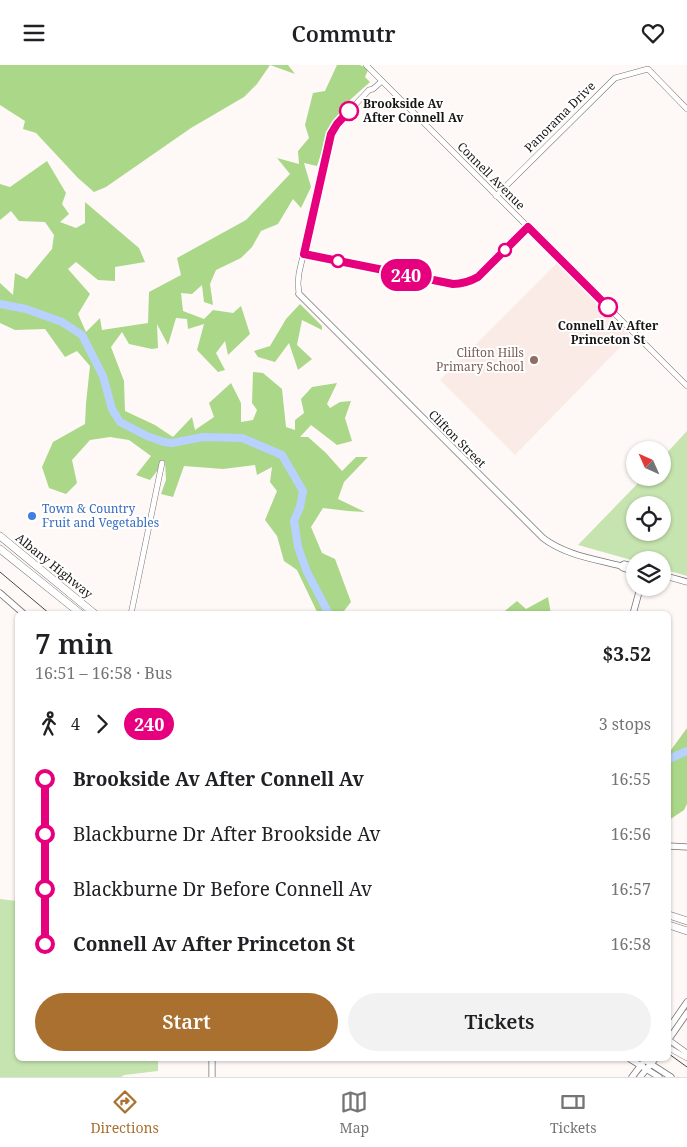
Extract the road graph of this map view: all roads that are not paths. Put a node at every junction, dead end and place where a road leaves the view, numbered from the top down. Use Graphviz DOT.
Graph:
graph roads {
  1 [pos="366,65"];
  2 [pos="380,79"];
  3 [pos="687,109"];
  4 [pos="496,196"];
  5 [pos="298,294"];
  6 [pos="687,386"];
  7 [pos="162,463"];
  8 [pos="0,536"];
  9 [pos="12,546"];
  10 [pos="3,552"];
  11 [pos="626,565"];
  12 [pos="621,566"];
  13 [pos="626,569"];
  14 [pos="671,578"];
  15 [pos="671,581"];
  16 [pos="687,584"];
  17 [pos="0,593"];
  18 [pos="638,596"];
  19 [pos="21,611"];
  20 [pos="77,611"];
  21 [pos="91,611"];
  22 [pos="133,611"];
  23 [pos="634,611"];
  24 [pos="671,846"];
  25 [pos="687,847"];
  26 [pos="671,916"];
  27 [pos="687,921"];
  28 [pos="671,926"];
  29 [pos="687,931"];
  30 [pos="687,1002"];
  31 [pos="687,1013"];
  32 [pos="671,1025"];
  33 [pos="671,1036"];
  34 [pos="671,1041"];
  35 [pos="671,1049"];
  36 [pos="687,1053"];
  37 [pos="687,1058"];
  38 [pos="212,1061"];
  39 [pos="634,1061"];
  40 [pos="647,1061"];
  41 [pos="649,1061"];
  42 [pos="644,1067"];
  43 [pos="212,1077"];
  44 [pos="632,1077"];
  45 [pos="640,1077"];
  46 [pos="658,1077"];
  47 [pos="671,1077"];
  1 -- 2 [label="street, Connell Avenue"];
  2 -- 4 [label="street, Connell Avenue"];
  2 -- 5 [label="street"];
  3 -- 4 [label="street, Panorama Drive"];
  4 -- 6 [label="street, Connell Avenue"];
  5 -- 12 [label="main road, Clifton Street"];
  7 -- 22 [label="street"];
  8 -- 9 [label="highway, Albany Highway"];
  9 -- 10 [label="highway"];
  9 -- 21 [label="highway, Albany Highway"];
  10 -- 20 [label="highway, Albany Highway"];
  11 -- 12 [label="main road, Clifton Street"];
  12 -- 13 [label="main road, Clifton Street"];
  14 -- 16 [label="main road"];
  15 -- 16 [label="main road"];
  17 -- 19 [label="main road"];
  18 -- 23 [label="main road"];
  24 -- 25 [label="main road"];
  26 -- 27 [label="highway"];
  28 -- 29 [label="highway"];
  30 -- 32 [label="main road"];
  31 -- 33 [label="main road"];
  34 -- 36 [label="street"];
  35 -- 37 [label="street"];
  38 -- 43 [label="main road"];
  39 -- 42 [label="main road"];
  40 -- 42 [label="main road"];
  41 -- 47 [label="main road"];
  42 -- 44 [label="main road"];
  42 -- 45 [label="main road"];
  42 -- 46 [label="main road"];
}
